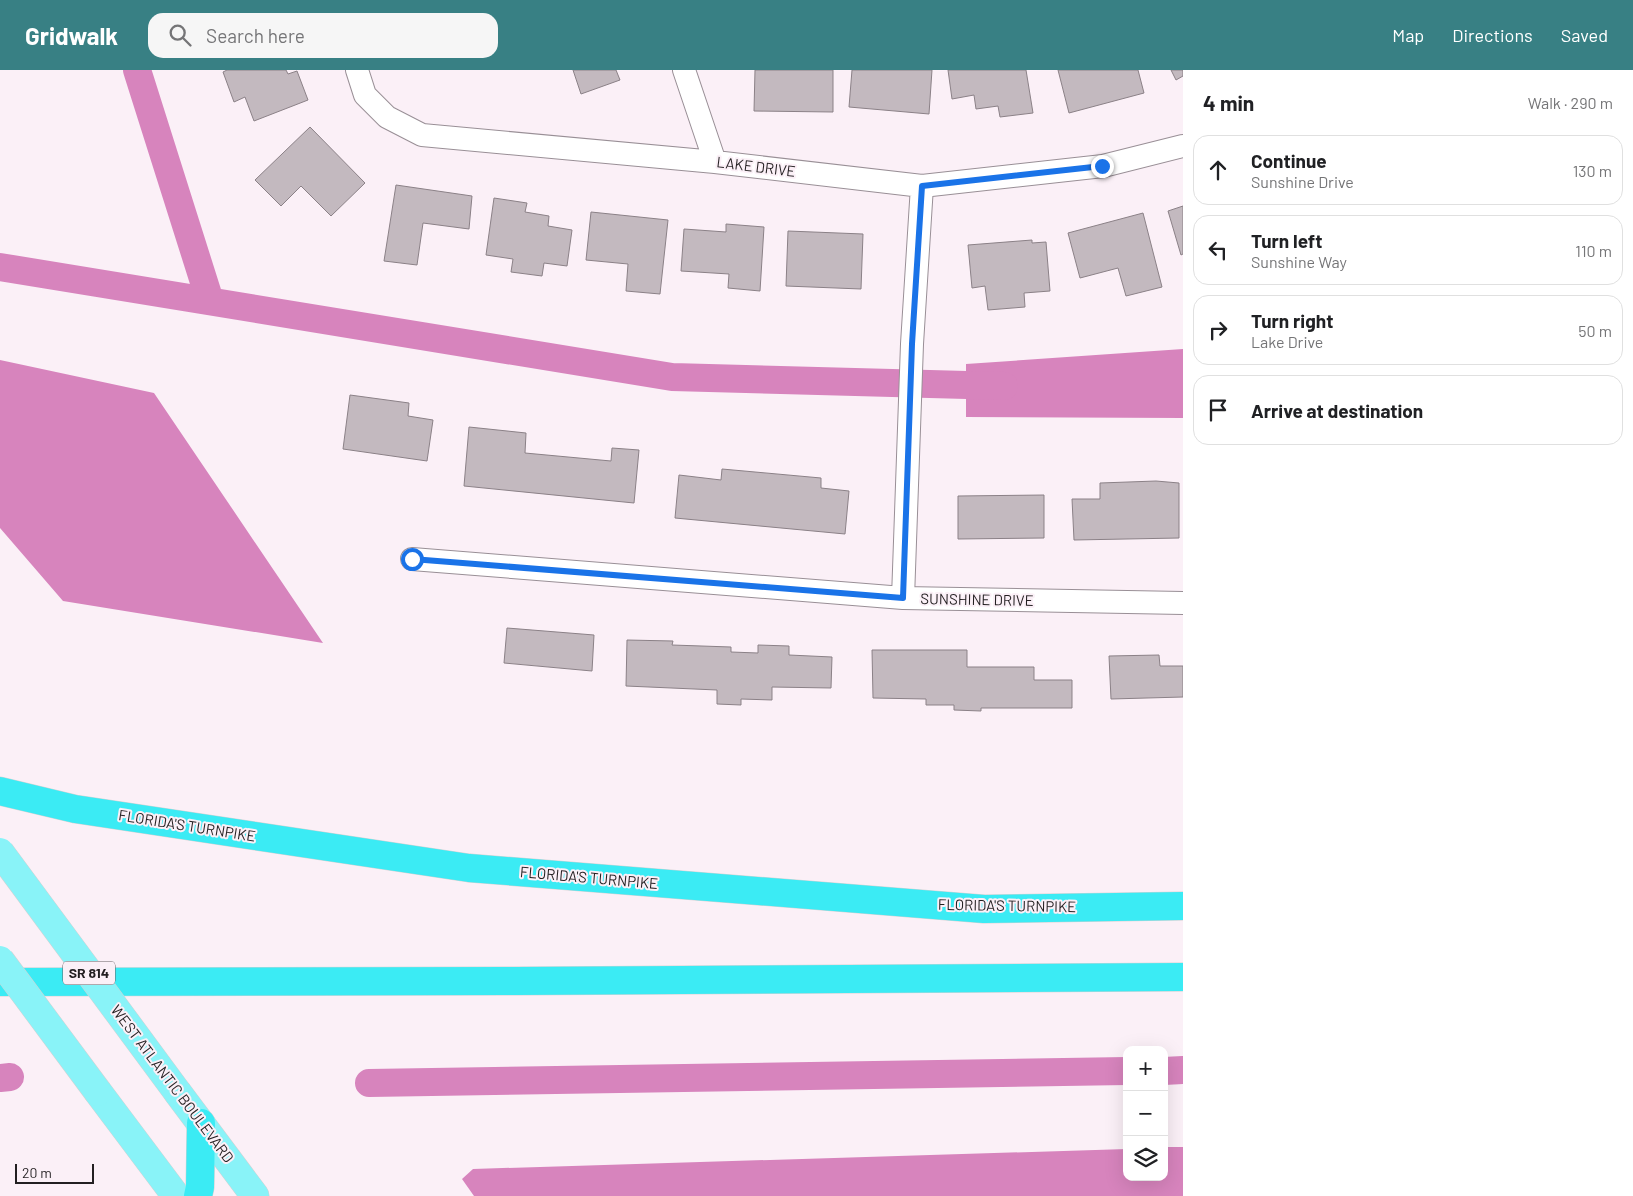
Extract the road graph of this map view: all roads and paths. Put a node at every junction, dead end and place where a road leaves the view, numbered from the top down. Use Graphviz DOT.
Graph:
graph roads {
  1 [pos="357,70"];
  2 [pos="684,70"];
  3 [pos="1183,146"];
  4 [pos="715,162"];
  5 [pos="922,186"];
  6 [pos="412,559"];
  7 [pos="903,598"];
  8 [pos="1183,603"];
  9 [pos="0,791"];
  10 [pos="0,852"];
  11 [pos="1183,906"];
  12 [pos="0,960"];
  13 [pos="1183,976"];
  14 [pos="0,982"];
  15 [pos="201,1123"];
  16 [pos="176,1196"];
  17 [pos="198,1196"];
  18 [pos="255,1196"];
  1 -- 4 [label="street, LAKE DRIVE"];
  2 -- 4 [label="street"];
  3 -- 5 [label="street, LAKE DRIVE"];
  4 -- 5 [label="street, LAKE DRIVE"];
  5 -- 7 [label="street"];
  6 -- 7 [label="street, SUNSHINE DRIVE"];
  7 -- 8 [label="street, SUNSHINE DRIVE"];
  9 -- 11 [label="highway, FLORIDA'S TURNPIKE"];
  10 -- 15 [label="main road, WEST ATLANTIC BOULEVARD / SR 814, bridge"];
  12 -- 16 [label="main road, bridge"];
  13 -- 14 [label="highway"];
  15 -- 17 [label="highway"];
  15 -- 18 [label="main road, WEST ATLANTIC BOULEVARD / SR 814"];
}
